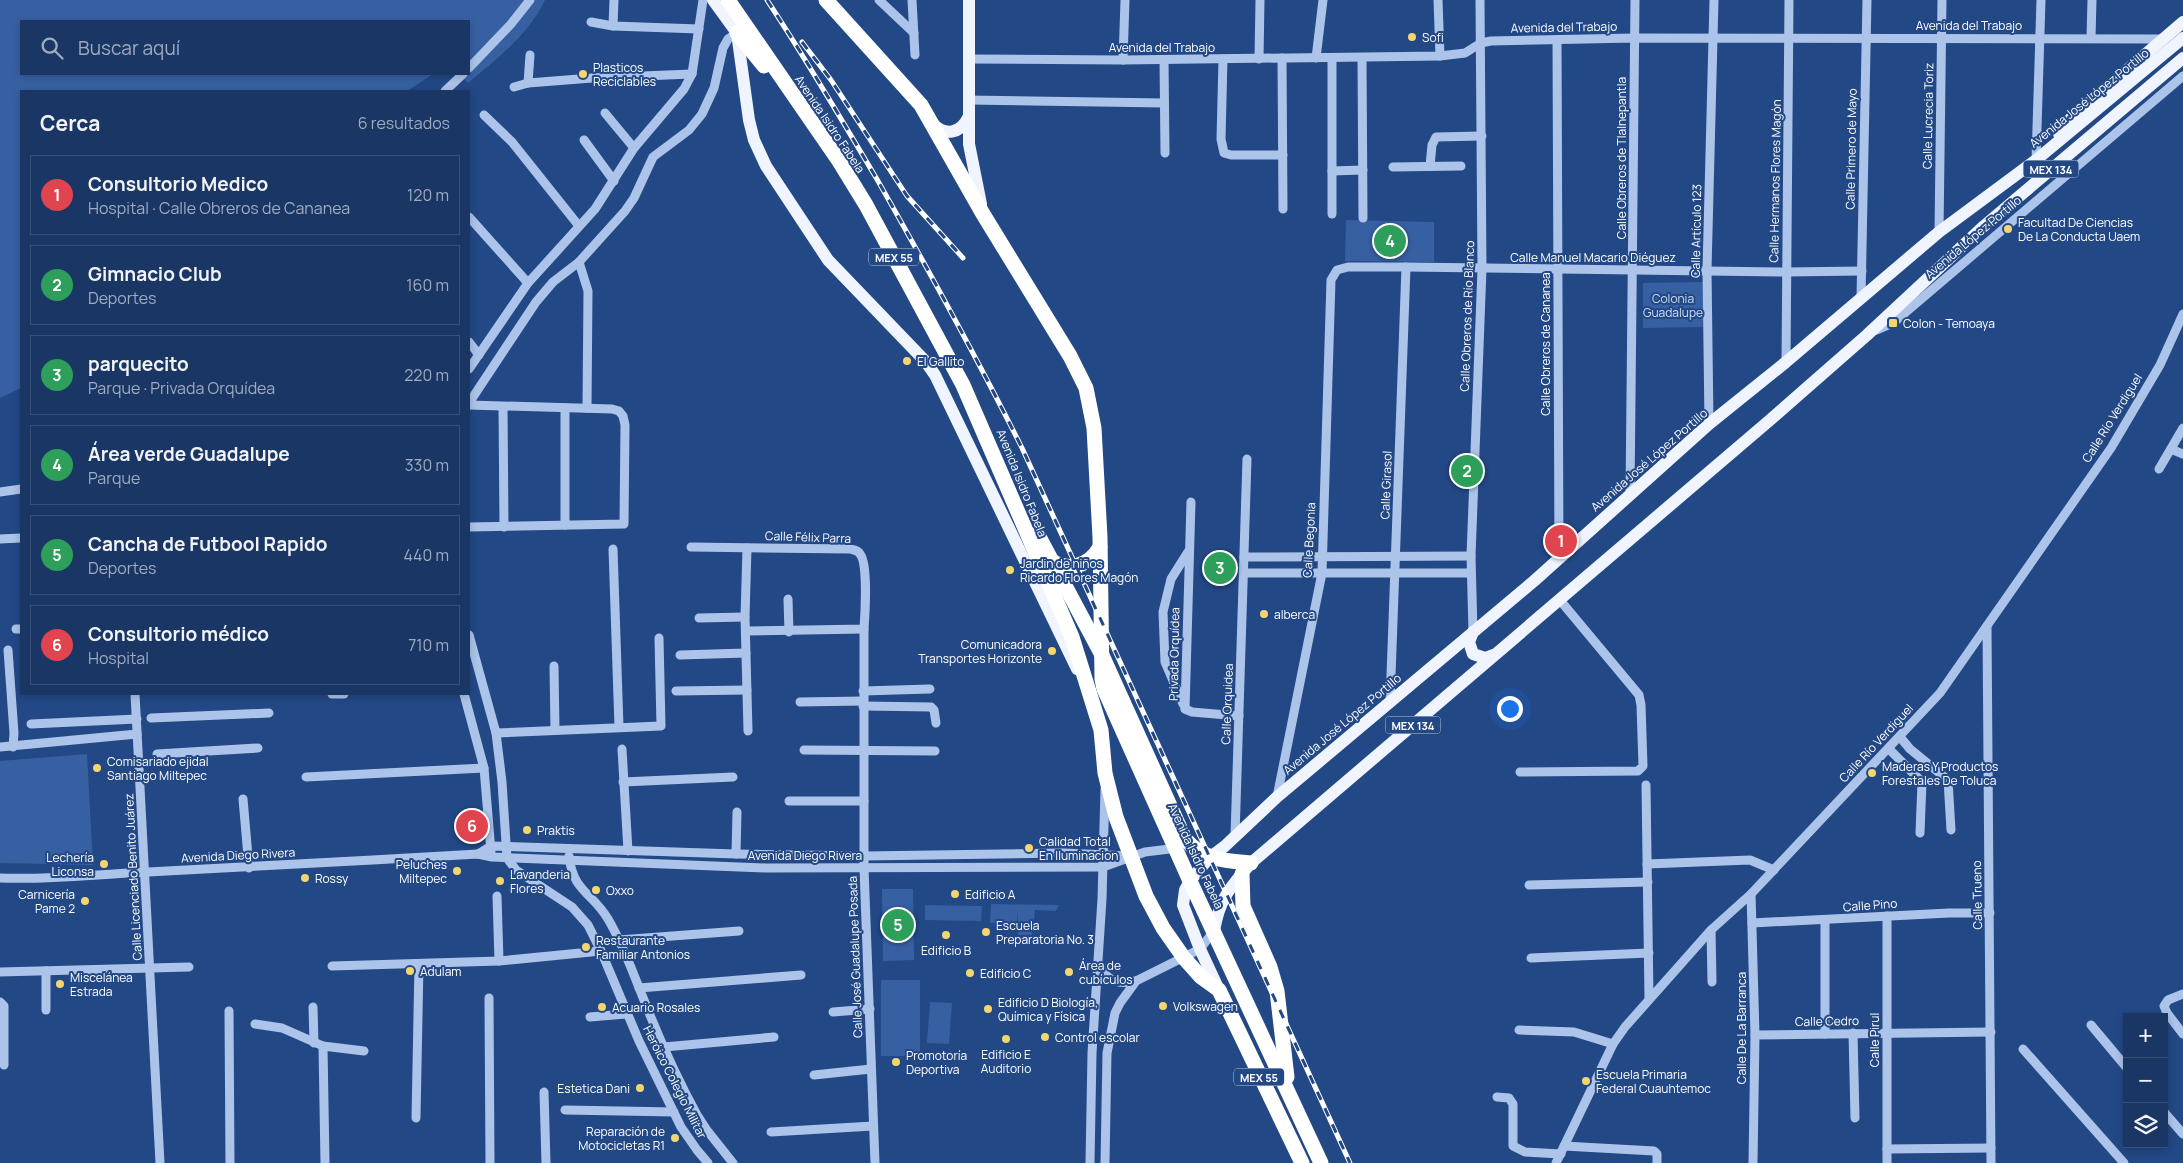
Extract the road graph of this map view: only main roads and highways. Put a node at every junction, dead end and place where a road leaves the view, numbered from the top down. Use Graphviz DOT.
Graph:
graph roads {
  1 [pos="713,0"];
  2 [pos="728,0"];
  3 [pos="826,0"];
  4 [pos="969,0"];
  5 [pos="2183,22"];
  6 [pos="737,33"];
  7 [pos="2183,38"];
  8 [pos="2183,58"];
  9 [pos="789,89"];
  10 [pos="968,118"];
  11 [pos="933,124"];
  12 [pos="2051,146"];
  13 [pos="983,214"];
  14 [pos="986,434"];
  15 [pos="1100,547"];
  16 [pos="1049,559"];
  17 [pos="1473,632"];
  18 [pos="1102,655"];
  19 [pos="1493,655"];
  20 [pos="1090,698"];
  21 [pos="1209,858"];
  22 [pos="1246,868"];
  23 [pos="1190,881"];
  24 [pos="1214,930"];
  25 [pos="1219,990"];
  26 [pos="1288,1091"];
  27 [pos="1302,1163"];
  28 [pos="1321,1163"];
  1 -- 6 [label="main road, MEX 55"];
  2 -- 9 [label="highway, Avenida Isidro Fabela / MEX 55"];
  3 -- 11 [label="highway, Avenida Isidro Fabela / MEX 55"];
  4 -- 10 [label="main road"];
  5 -- 12 [label="main road"];
  6 -- 9 [label="highway"];
  6 -- 20 [label="main road, MEX 55"];
  7 -- 12 [label="main road, Avenida José López Portillo / MEX 134"];
  8 -- 19 [label="main road, MEX 134"];
  9 -- 14 [label="highway, Avenida Isidro Fabela / MEX 55"];
  10 -- 11 [label="main road"];
  10 -- 13 [label="main road"];
  11 -- 13 [label="highway, Avenida Isidro Fabela / MEX 55"];
  12 -- 17 [label="main road, Avenida José López Portillo / MEX 134"];
  13 -- 15 [label="highway, Avenida Isidro Fabela / MEX 55"];
  14 -- 16 [label="highway"];
  14 -- 20 [label="highway, Avenida Isidro Fabela / MEX 55"];
  15 -- 16 [label="highway"];
  15 -- 18 [label="highway, Avenida Isidro Fabela / MEX 55"];
  16 -- 18 [label="highway"];
  17 -- 19 [label="main road"];
  17 -- 21 [label="main road, Avenida José López Portillo / MEX 134"];
  18 -- 21 [label="highway"];
  18 -- 23 [label="highway, Avenida Isidro Fabela / MEX 55"];
  19 -- 22 [label="main road, MEX 134"];
  20 -- 25 [label="highway, Avenida Isidro Fabela / MEX 55"];
  21 -- 22 [label="highway"];
  21 -- 23 [label="main road, Avenida José López Portillo / MEX 134"];
  22 -- 24 [label="main road, MEX 134"];
  22 -- 26 [label="highway"];
  23 -- 24 [label="highway, Avenida Isidro Fabela / MEX 55"];
  23 -- 25 [label="main road, Avenida José López Portillo / MEX 55"];
  24 -- 26 [label="highway, Avenida Isidro Fabela / MEX 55"];
  25 -- 27 [label="highway, Avenida Isidro Fabela / MEX 55"];
  26 -- 28 [label="highway, Avenida Isidro Fabela / MEX 55"];
}
